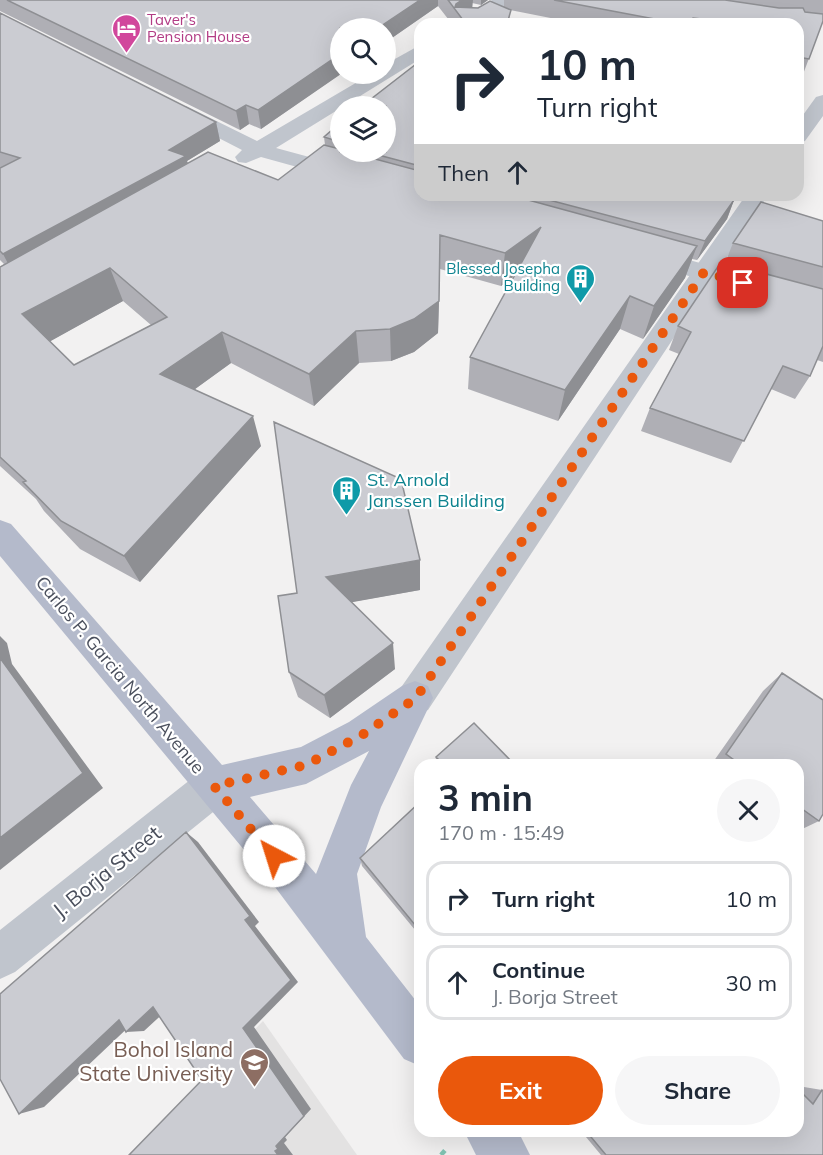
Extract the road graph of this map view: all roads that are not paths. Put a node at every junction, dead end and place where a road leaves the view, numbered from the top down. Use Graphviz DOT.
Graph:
graph roads {
  1 [pos="504,0"];
  2 [pos="475,18"];
  3 [pos="414,55"];
  4 [pos="396,66"];
  5 [pos="367,84"];
  6 [pos="823,101"];
  7 [pos="165,103"];
  8 [pos="804,128"];
  9 [pos="258,150"];
  10 [pos="227,168"];
  11 [pos="414,193"];
  12 [pos="753,201"];
  13 [pos="625,250"];
  14 [pos="704,272"];
  15 [pos="823,306"];
  16 [pos="0,533"];
  17 [pos="416,698"];
  18 [pos="214,786"];
  19 [pos="346,946"];
  20 [pos="0,957"];
  21 [pos="414,1034"];
  22 [pos="492,1137"];
  23 [pos="506,1155"];
  1 -- 2 [label="street"];
  3 -- 4 [label="street"];
  5 -- 9 [label="street"];
  6 -- 8 [label="street"];
  7 -- 9 [label="street"];
  9 -- 10 [label="street"];
  9 -- 11 [label="street"];
  12 -- 14 [label="street"];
  13 -- 14 [label="street"];
  14 -- 15 [label="street"];
  14 -- 17 [label="street"];
  16 -- 18 [label="main road, Carlos P. Garcia North Avenue"];
  17 -- 18 [label="main road"];
  17 -- 19 [label="main road"];
  18 -- 19 [label="main road, Carlos P. Garcia North Avenue"];
  18 -- 20 [label="street, J. Borja Street"];
  19 -- 21 [label="main road, Carlos P. Garcia North Avenue"];
  22 -- 23 [label="main road"];
}
